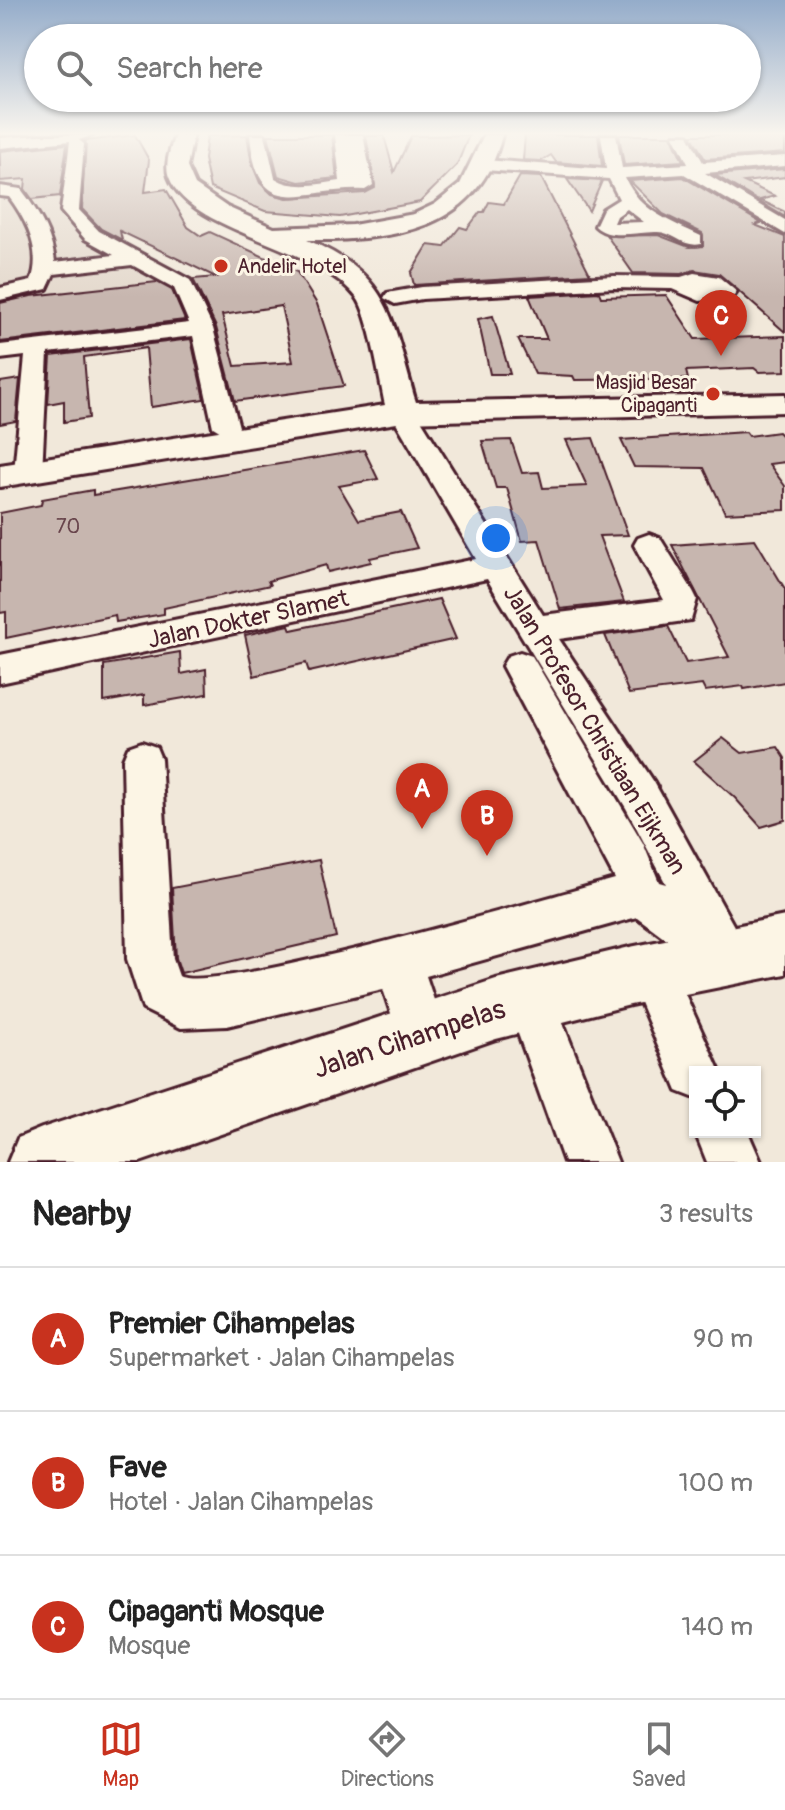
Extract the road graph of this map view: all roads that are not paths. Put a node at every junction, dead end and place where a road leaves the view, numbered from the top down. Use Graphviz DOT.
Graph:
graph roads {
  1 [pos="73,189"];
  2 [pos="186,189"];
  3 [pos="281,189"];
  4 [pos="306,189"];
  5 [pos="466,189"];
  6 [pos="621,189"];
  7 [pos="724,189"];
  8 [pos="0,191"];
  9 [pos="626,202"];
  10 [pos="665,226"];
  11 [pos="390,227"];
  12 [pos="785,228"];
  13 [pos="269,232"];
  14 [pos="694,240"];
  15 [pos="131,259"];
  16 [pos="43,269"];
  17 [pos="680,283"];
  18 [pos="377,287"];
  19 [pos="0,294"];
  20 [pos="202,328"];
  21 [pos="37,347"];
  22 [pos="0,352"];
  23 [pos="779,406"];
  24 [pos="403,412"];
  25 [pos="226,427"];
  26 [pos="14,474"];
  27 [pos="649,545"];
  28 [pos="495,566"];
  29 [pos="525,656"];
  30 [pos="0,669"];
  31 [pos="142,759"];
  32 [pos="637,895"];
  33 [pos="756,951"];
  34 [pos="398,961"];
  35 [pos="650,971"];
  36 [pos="530,1000"];
  37 [pos="420,1033"];
  38 [pos="692,1066"];
  39 [pos="724,1138"];
  40 [pos="42,1162"];
  41 [pos="591,1162"];
  42 [pos="734,1162"];
  1 -- 15 [label="street"];
  2 -- 13 [label="main road"];
  3 -- 4 [label="street"];
  5 -- 11 [label="main road"];
  6 -- 9 [label="street"];
  7 -- 12 [label="street"];
  8 -- 16 [label="street"];
  9 -- 10 [label="street"];
  9 -- 10 [label="street"];
  10 -- 14 [label="street"];
  11 -- 13 [label="main road"];
  11 -- 18 [label="main road"];
  13 -- 18 [label="main road"];
  15 -- 16 [label="street"];
  15 -- 20 [label="street"];
  16 -- 19 [label="street"];
  17 -- 18 [label="street"];
  18 -- 24 [label="main road, Jalan Profesor Christiaan Eijkman"];
  20 -- 21 [label="street"];
  20 -- 25 [label="street"];
  21 -- 22 [label="street"];
  21 -- 26 [label="street"];
  23 -- 24 [label="main road"];
  24 -- 26 [label="main road"];
  24 -- 28 [label="street, Jalan Profesor Christiaan Eijkman"];
  27 -- 29 [label="street"];
  28 -- 29 [label="street, Jalan Profesor Christiaan Eijkman"];
  28 -- 30 [label="street, Jalan Dokter Slamet"];
  29 -- 32 [label="street"];
  29 -- 33 [label="street, Jalan Profesor Christiaan Eijkman"];
  31 -- 34 [label="street"];
  32 -- 33 [label="street"];
  32 -- 34 [label="street"];
  33 -- 35 [label="main road, Jalan Cihampelas"];
  34 -- 37 [label="street"];
  35 -- 36 [label="main road, Jalan Cihampelas"];
  35 -- 38 [label="street"];
  36 -- 37 [label="main road, Jalan Cihampelas"];
  36 -- 41 [label="street"];
  37 -- 40 [label="main road, Jalan Cihampelas"];
  39 -- 42 [label="street"];
}
